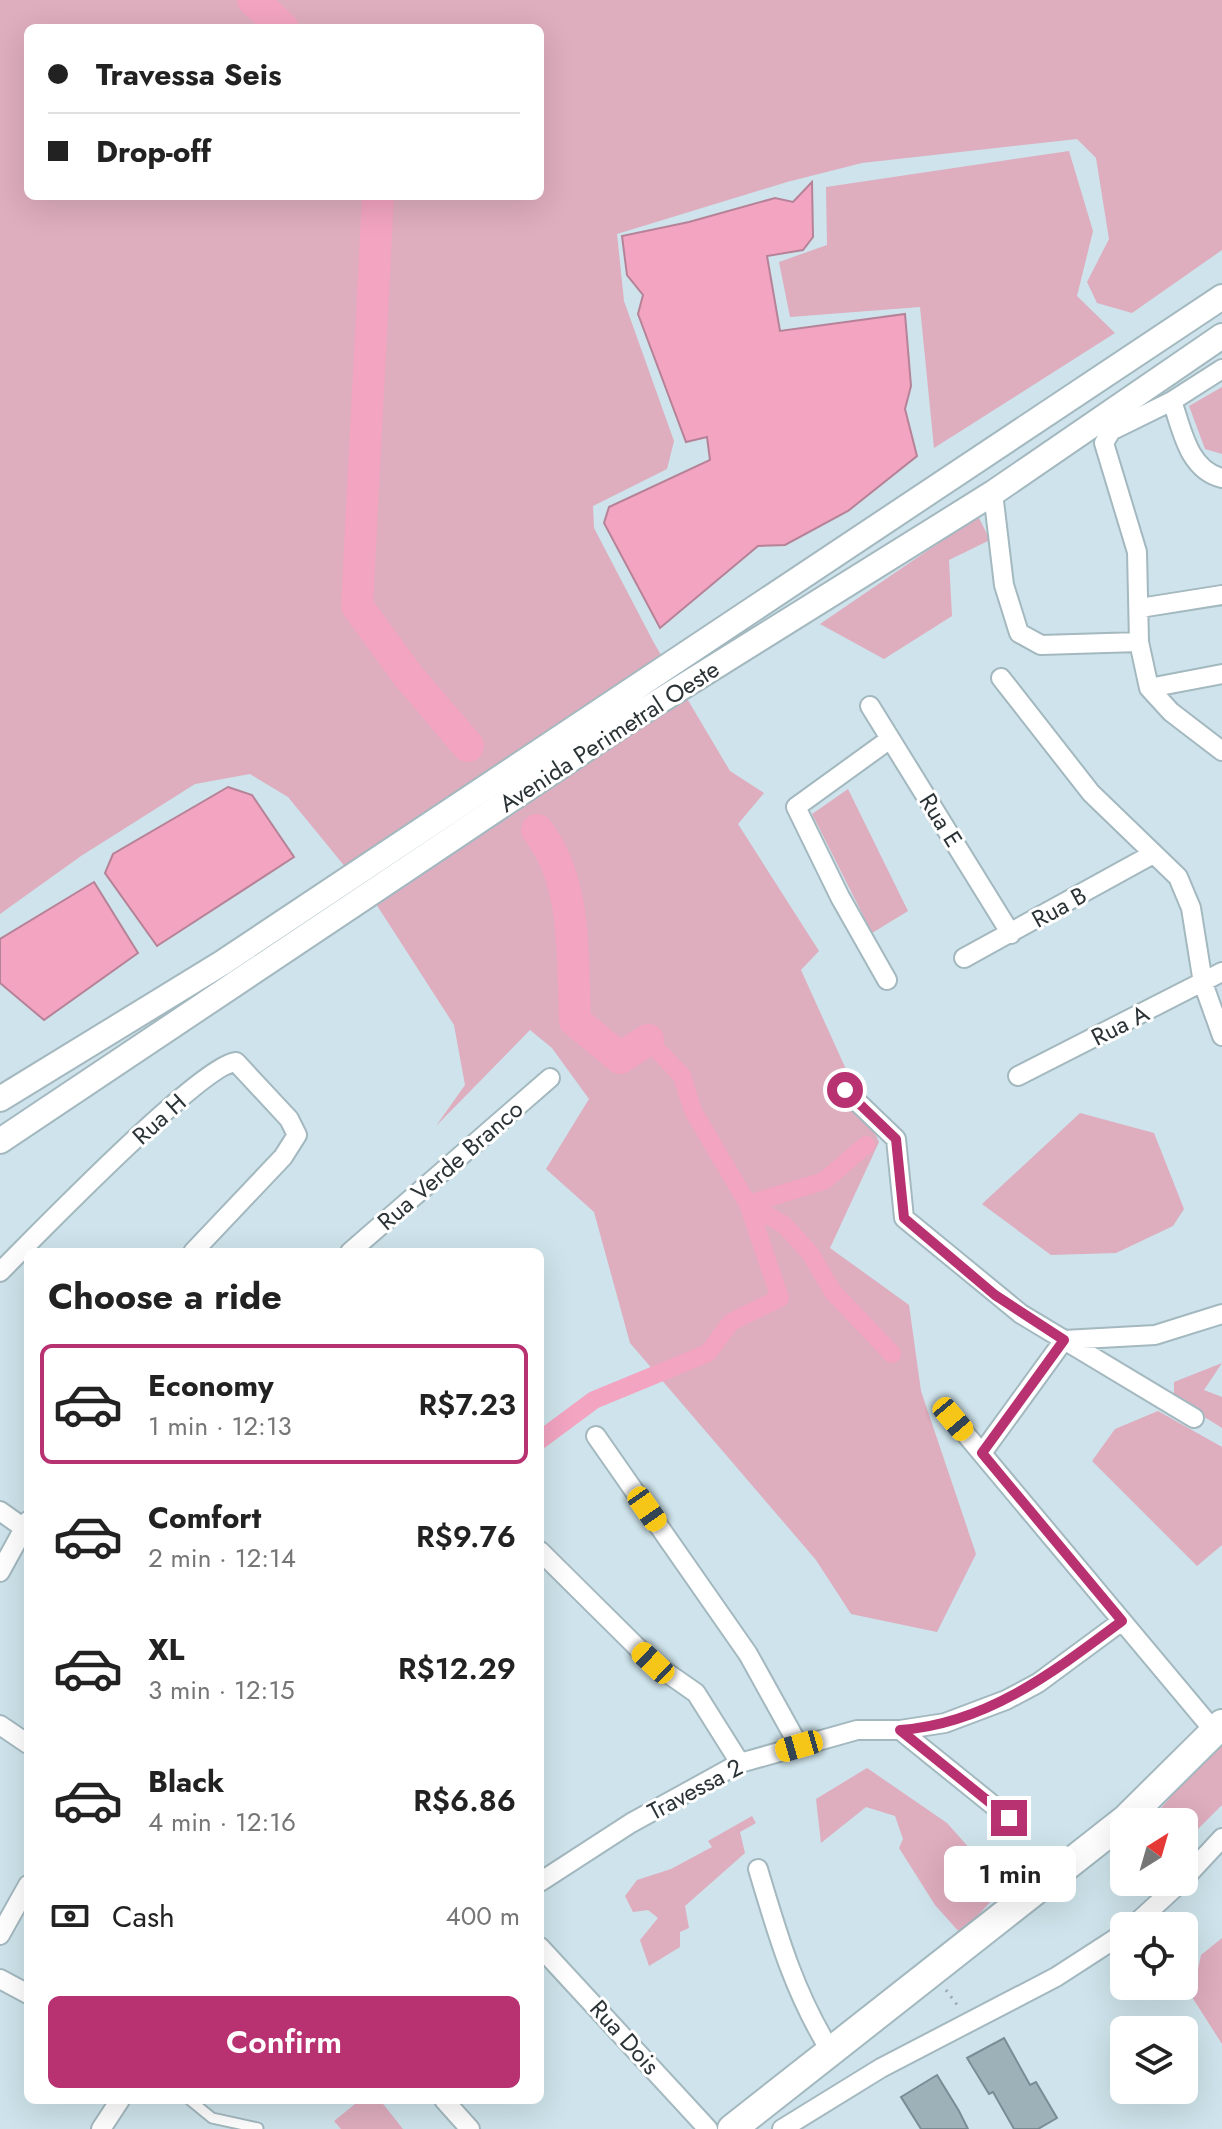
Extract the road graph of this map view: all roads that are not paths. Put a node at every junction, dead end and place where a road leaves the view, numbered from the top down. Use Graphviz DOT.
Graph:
graph roads {
  1 [pos="1222,297"];
  2 [pos="1222,336"];
  3 [pos="1222,369"];
  4 [pos="1172,401"];
  5 [pos="1222,478"];
  6 [pos="993,493"];
  7 [pos="1222,595"];
  8 [pos="1140,608"];
  9 [pos="1139,642"];
  10 [pos="1222,674"];
  11 [pos="1001,678"];
  12 [pos="1149,688"];
  13 [pos="870,706"];
  14 [pos="890,739"];
  15 [pos="1222,751"];
  16 [pos="1153,854"];
  17 [pos="1011,934"];
  18 [pos="964,958"];
  19 [pos="1222,972"];
  20 [pos="887,980"];
  21 [pos="1203,983"];
  22 [pos="1222,1036"];
  23 [pos="1018,1076"];
  24 [pos="550,1078"];
  25 [pos="845,1090"];
  26 [pos="0,1099"];
  27 [pos="0,1141"];
  28 [pos="25,1248"];
  29 [pos="197,1248"];
  30 [pos="355,1248"];
  31 [pos="24,1249"];
  32 [pos="0,1272"];
  33 [pos="1222,1314"];
  34 [pos="1064,1340"];
  35 [pos="1194,1418"];
  36 [pos="953,1419"];
  37 [pos="596,1436"];
  38 [pos="982,1453"];
  39 [pos="0,1511"];
  40 [pos="24,1524"];
  41 [pos="24,1529"];
  42 [pos="544,1555"];
  43 [pos="0,1572"];
  44 [pos="1122,1621"];
  45 [pos="0,1725"];
  46 [pos="1218,1728"];
  47 [pos="900,1730"];
  48 [pos="24,1741"];
  49 [pos="799,1746"];
  50 [pos="740,1763"];
  51 [pos="1140,1808"];
  52 [pos="1009,1818"];
  53 [pos="1110,1834"];
  54 [pos="1222,1838"];
  55 [pos="1198,1864"];
  56 [pos="758,1869"];
  57 [pos="544,1879"];
  58 [pos="24,1892"];
  59 [pos="1166,1896"];
  60 [pos="1148,1912"];
  61 [pos="0,1935"];
  62 [pos="1110,1942"];
  63 [pos="544,1951"];
  64 [pos="0,1979"];
  65 [pos="24,1992"];
  66 [pos="831,2052"];
  67 [pos="117,2104"];
  68 [pos="195,2104"];
  69 [pos="448,2104"];
  70 [pos="258,2128"];
  71 [pos="101,2129"];
  72 [pos="470,2129"];
  73 [pos="708,2129"];
  74 [pos="732,2129"];
  75 [pos="782,2129"];
  1 -- 26 [label="main road, Avenida Perimetral Oeste"];
  2 -- 6 [label="main road, Avenida Perimetral Oeste"];
  3 -- 4 [label="street"];
  4 -- 5 [label="street"];
  4 -- 8 [label="street"];
  6 -- 9 [label="street"];
  6 -- 27 [label="main road, Avenida Perimetral Oeste"];
  7 -- 8 [label="street"];
  8 -- 9 [label="street"];
  9 -- 12 [label="street"];
  10 -- 12 [label="street"];
  11 -- 16 [label="street"];
  12 -- 15 [label="street"];
  13 -- 14 [label="street, Rua E"];
  14 -- 17 [label="street, Rua E"];
  14 -- 20 [label="street"];
  16 -- 17 [label="street, Rua B"];
  16 -- 21 [label="street"];
  17 -- 18 [label="street, Rua B"];
  19 -- 21 [label="street, Rua A"];
  21 -- 22 [label="street"];
  21 -- 23 [label="street, Rua A"];
  24 -- 30 [label="street, Rua Verde Branco"];
  25 -- 34 [label="street"];
  28 -- 29 [label="street, Rua H"];
  31 -- 32 [label="street, Rua H"];
  33 -- 34 [label="street"];
  34 -- 35 [label="street"];
  34 -- 38 [label="street"];
  36 -- 38 [label="street"];
  37 -- 49 [label="street"];
  38 -- 44 [label="street"];
  39 -- 40 [label="street"];
  41 -- 43 [label="street"];
  42 -- 50 [label="street"];
  44 -- 46 [label="street"];
  44 -- 47 [label="street, Travessa 2"];
  45 -- 48 [label="street"];
  46 -- 51 [label="main road"];
  47 -- 49 [label="street, Travessa 2"];
  47 -- 52 [label="street"];
  49 -- 50 [label="street, Travessa 2"];
  50 -- 57 [label="street, Travessa 2"];
  53 -- 66 [label="main road"];
  54 -- 55 [label="street"];
  56 -- 66 [label="street"];
  58 -- 61 [label="street"];
  59 -- 60 [label="street"];
  62 -- 75 [label="street"];
  63 -- 73 [label="street, Rua Dois"];
  64 -- 65 [label="street"];
  66 -- 74 [label="main road"];
  67 -- 71 [label="street"];
  68 -- 70 [label="lane"];
  69 -- 72 [label="street"];
}
